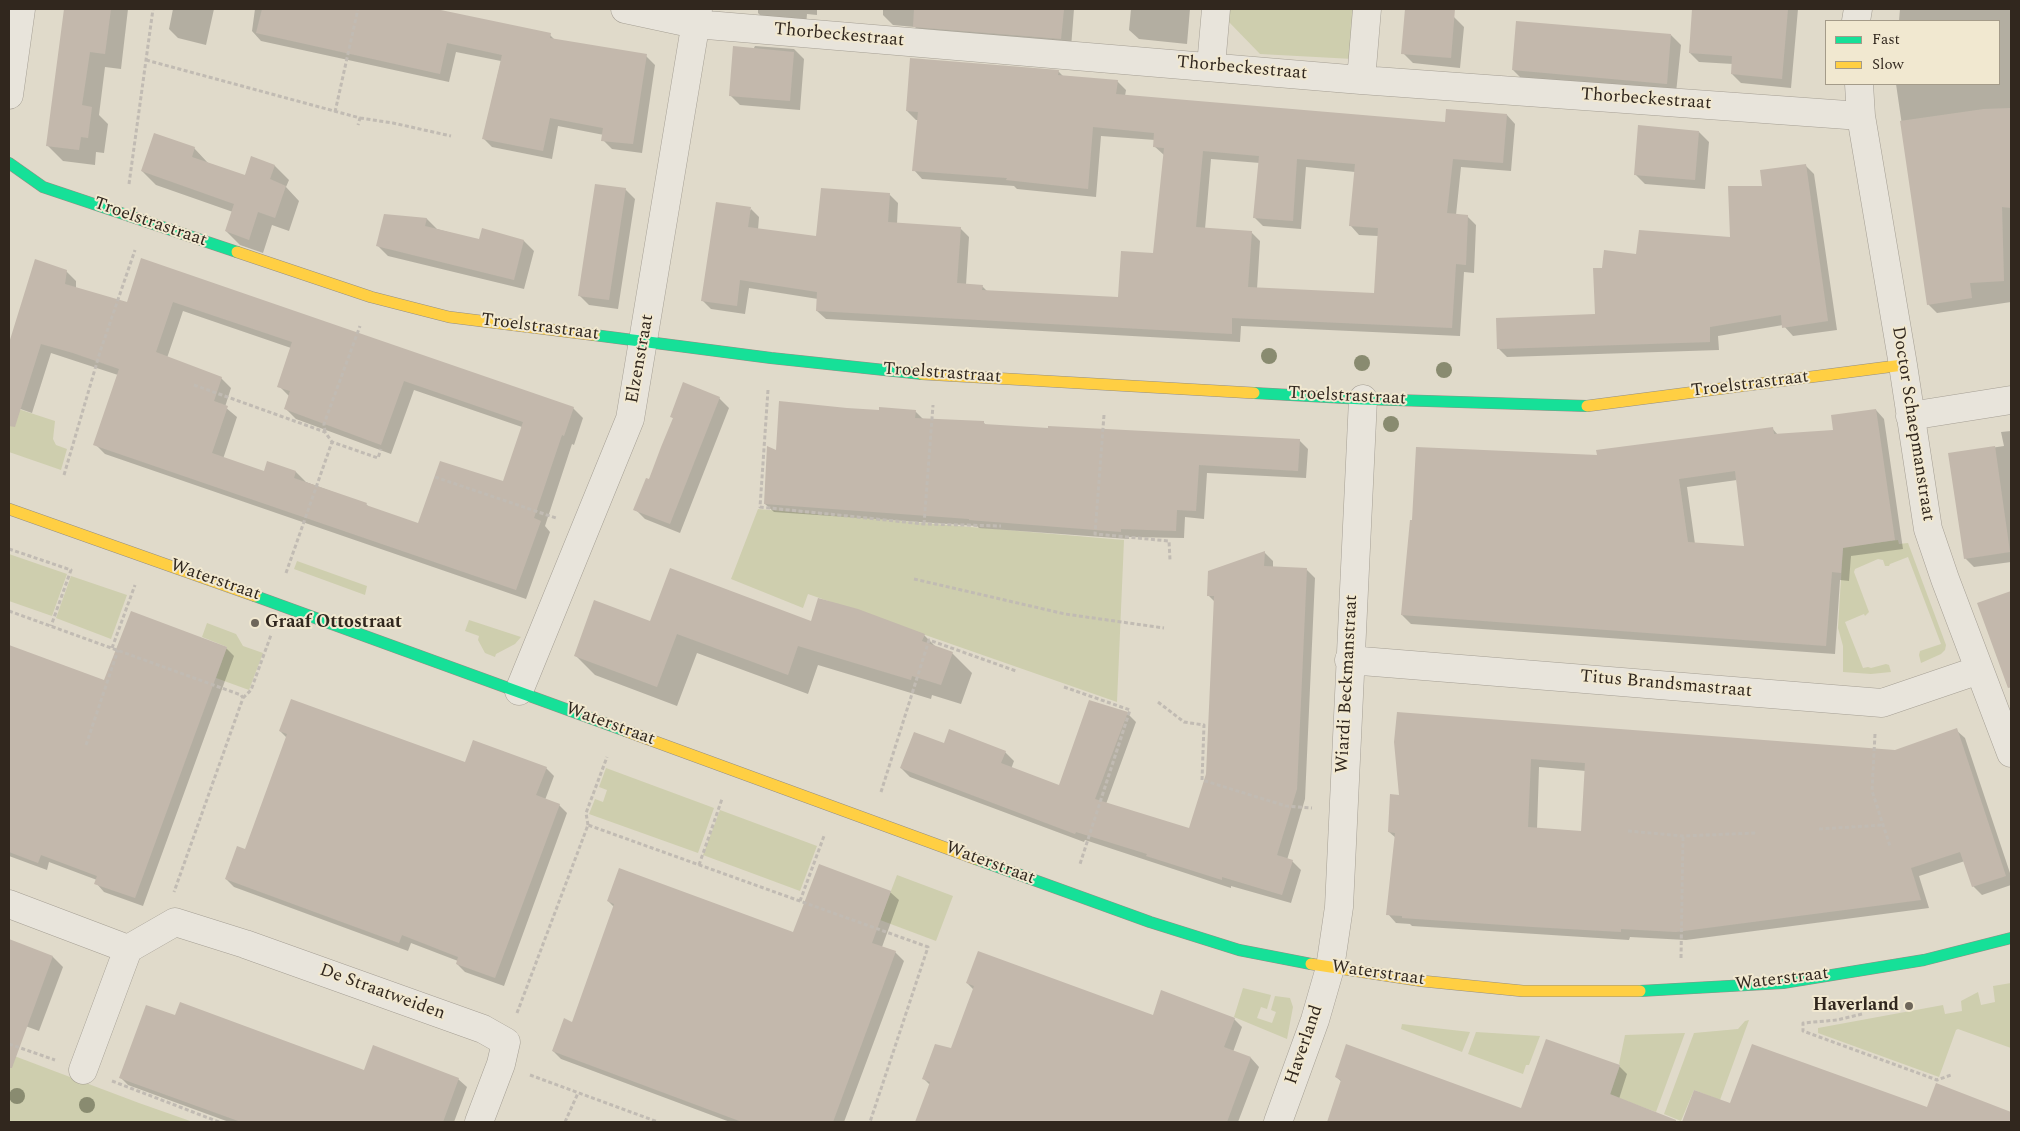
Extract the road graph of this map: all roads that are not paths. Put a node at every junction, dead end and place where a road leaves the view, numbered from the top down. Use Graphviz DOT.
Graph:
graph roads {
  1 [pos="21,9"];
  2 [pos="625,9"];
  3 [pos="1216,9"];
  4 [pos="1367,9"];
  5 [pos="697,16"];
  6 [pos="1210,66"];
  7 [pos="1361,80"];
  8 [pos="1859,85"];
  9 [pos="9,95"];
  10 [pos="1861,116"];
  11 [pos="9,164"];
  12 [pos="644,341"];
  13 [pos="1903,365"];
  14 [pos="1363,399"];
  15 [pos="2011,400"];
  16 [pos="1910,416"];
  17 [pos="9,509"];
  18 [pos="1349,660"];
  19 [pos="1978,670"];
  20 [pos="519,691"];
  21 [pos="2011,753"];
  22 [pos="9,904"];
  23 [pos="2011,938"];
  24 [pos="128,949"];
  25 [pos="1330,968"];
  26 [pos="83,1070"];
  27 [pos="479,1122"];
  28 [pos="1278,1122"];
  1 -- 9 [label="street"];
  2 -- 5 [label="street, Thorbeckestraat"];
  3 -- 6 [label="street"];
  4 -- 7 [label="street"];
  5 -- 6 [label="street, Thorbeckestraat"];
  5 -- 12 [label="street, Elzenstraat"];
  6 -- 7 [label="street, Thorbeckestraat"];
  7 -- 10 [label="street, Thorbeckestraat"];
  8 -- 10 [label="street, Doctor Schaepmanstraat"];
  10 -- 13 [label="street, Doctor Schaepmanstraat"];
  11 -- 12 [label="street, Troelstrastraat"];
  12 -- 14 [label="street, Troelstrastraat"];
  12 -- 20 [label="street, Elzenstraat"];
  13 -- 14 [label="street, Troelstrastraat"];
  13 -- 16 [label="street, Doctor Schaepmanstraat"];
  14 -- 18 [label="street, Wiardi Beckmanstraat"];
  15 -- 16 [label="street"];
  16 -- 19 [label="street, Doctor Schaepmanstraat"];
  17 -- 20 [label="street, Waterstraat"];
  18 -- 19 [label="street, Titus Brandsmastraat"];
  18 -- 25 [label="street, Wiardi Beckmanstraat"];
  19 -- 21 [label="street, Doctor Schaepmanstraat"];
  20 -- 25 [label="street, Waterstraat"];
  22 -- 24 [label="street"];
  23 -- 25 [label="street, Waterstraat"];
  24 -- 26 [label="street"];
  24 -- 27 [label="street, De Straatweiden"];
  25 -- 28 [label="street, Haverland"];
}
